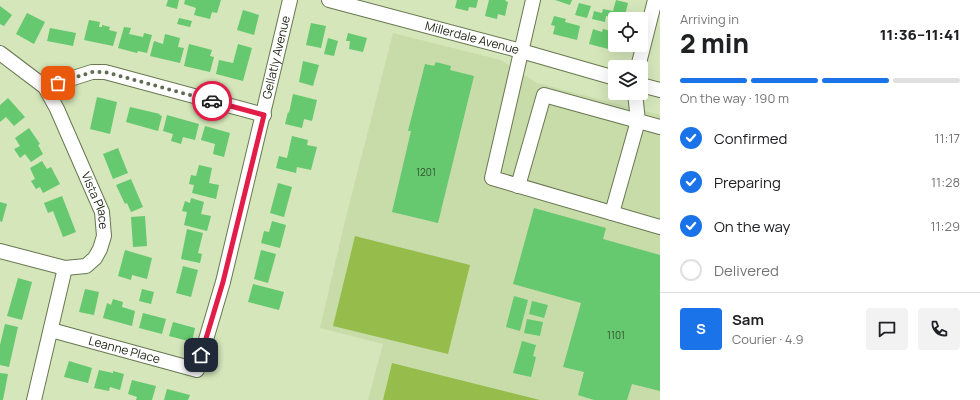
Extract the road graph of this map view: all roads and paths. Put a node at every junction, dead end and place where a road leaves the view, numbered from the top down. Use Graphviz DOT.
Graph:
graph roads {
  1 [pos="290,0"];
  2 [pos="329,0"];
  3 [pos="533,0"];
  4 [pos="655,0"];
  5 [pos="358,4"];
  6 [pos="521,51"];
  7 [pos="0,53"];
  8 [pos="640,60"];
  9 [pos="608,76"];
  10 [pos="45,87"];
  11 [pos="648,87"];
  12 [pos="660,90"];
  13 [pos="636,100"];
  14 [pos="264,115"];
  15 [pos="638,121"];
  16 [pos="660,127"];
  17 [pos="518,186"];
  18 [pos="612,213"];
  19 [pos="660,227"];
  20 [pos="0,251"];
  21 [pos="65,268"];
  22 [pos="51,330"];
  23 [pos="197,370"];
  24 [pos="34,400"];
  1 -- 14 [label="street, Gellatly Avenue"];
  2 -- 5 [label="street, Millerdale Avenue"];
  3 -- 6 [label="street"];
  4 -- 8 [label="street"];
  5 -- 6 [label="street, Millerdale Avenue"];
  6 -- 9 [label="street, Millerdale Avenue"];
  6 -- 17 [label="street"];
  7 -- 10 [label="street, Vista Place"];
  10 -- 14 [label="street"];
  10 -- 21 [label="street, Vista Place"];
  11 -- 12 [label="street"];
  13 -- 15 [label="street"];
  14 -- 23 [label="street, Gellatly Avenue"];
  15 -- 16 [label="street"];
  15 -- 17 [label="street"];
  15 -- 18 [label="street"];
  17 -- 18 [label="street"];
  18 -- 19 [label="street"];
  20 -- 21 [label="street"];
  21 -- 22 [label="street"];
  22 -- 23 [label="street, Leanne Place"];
  22 -- 24 [label="street"];
}
